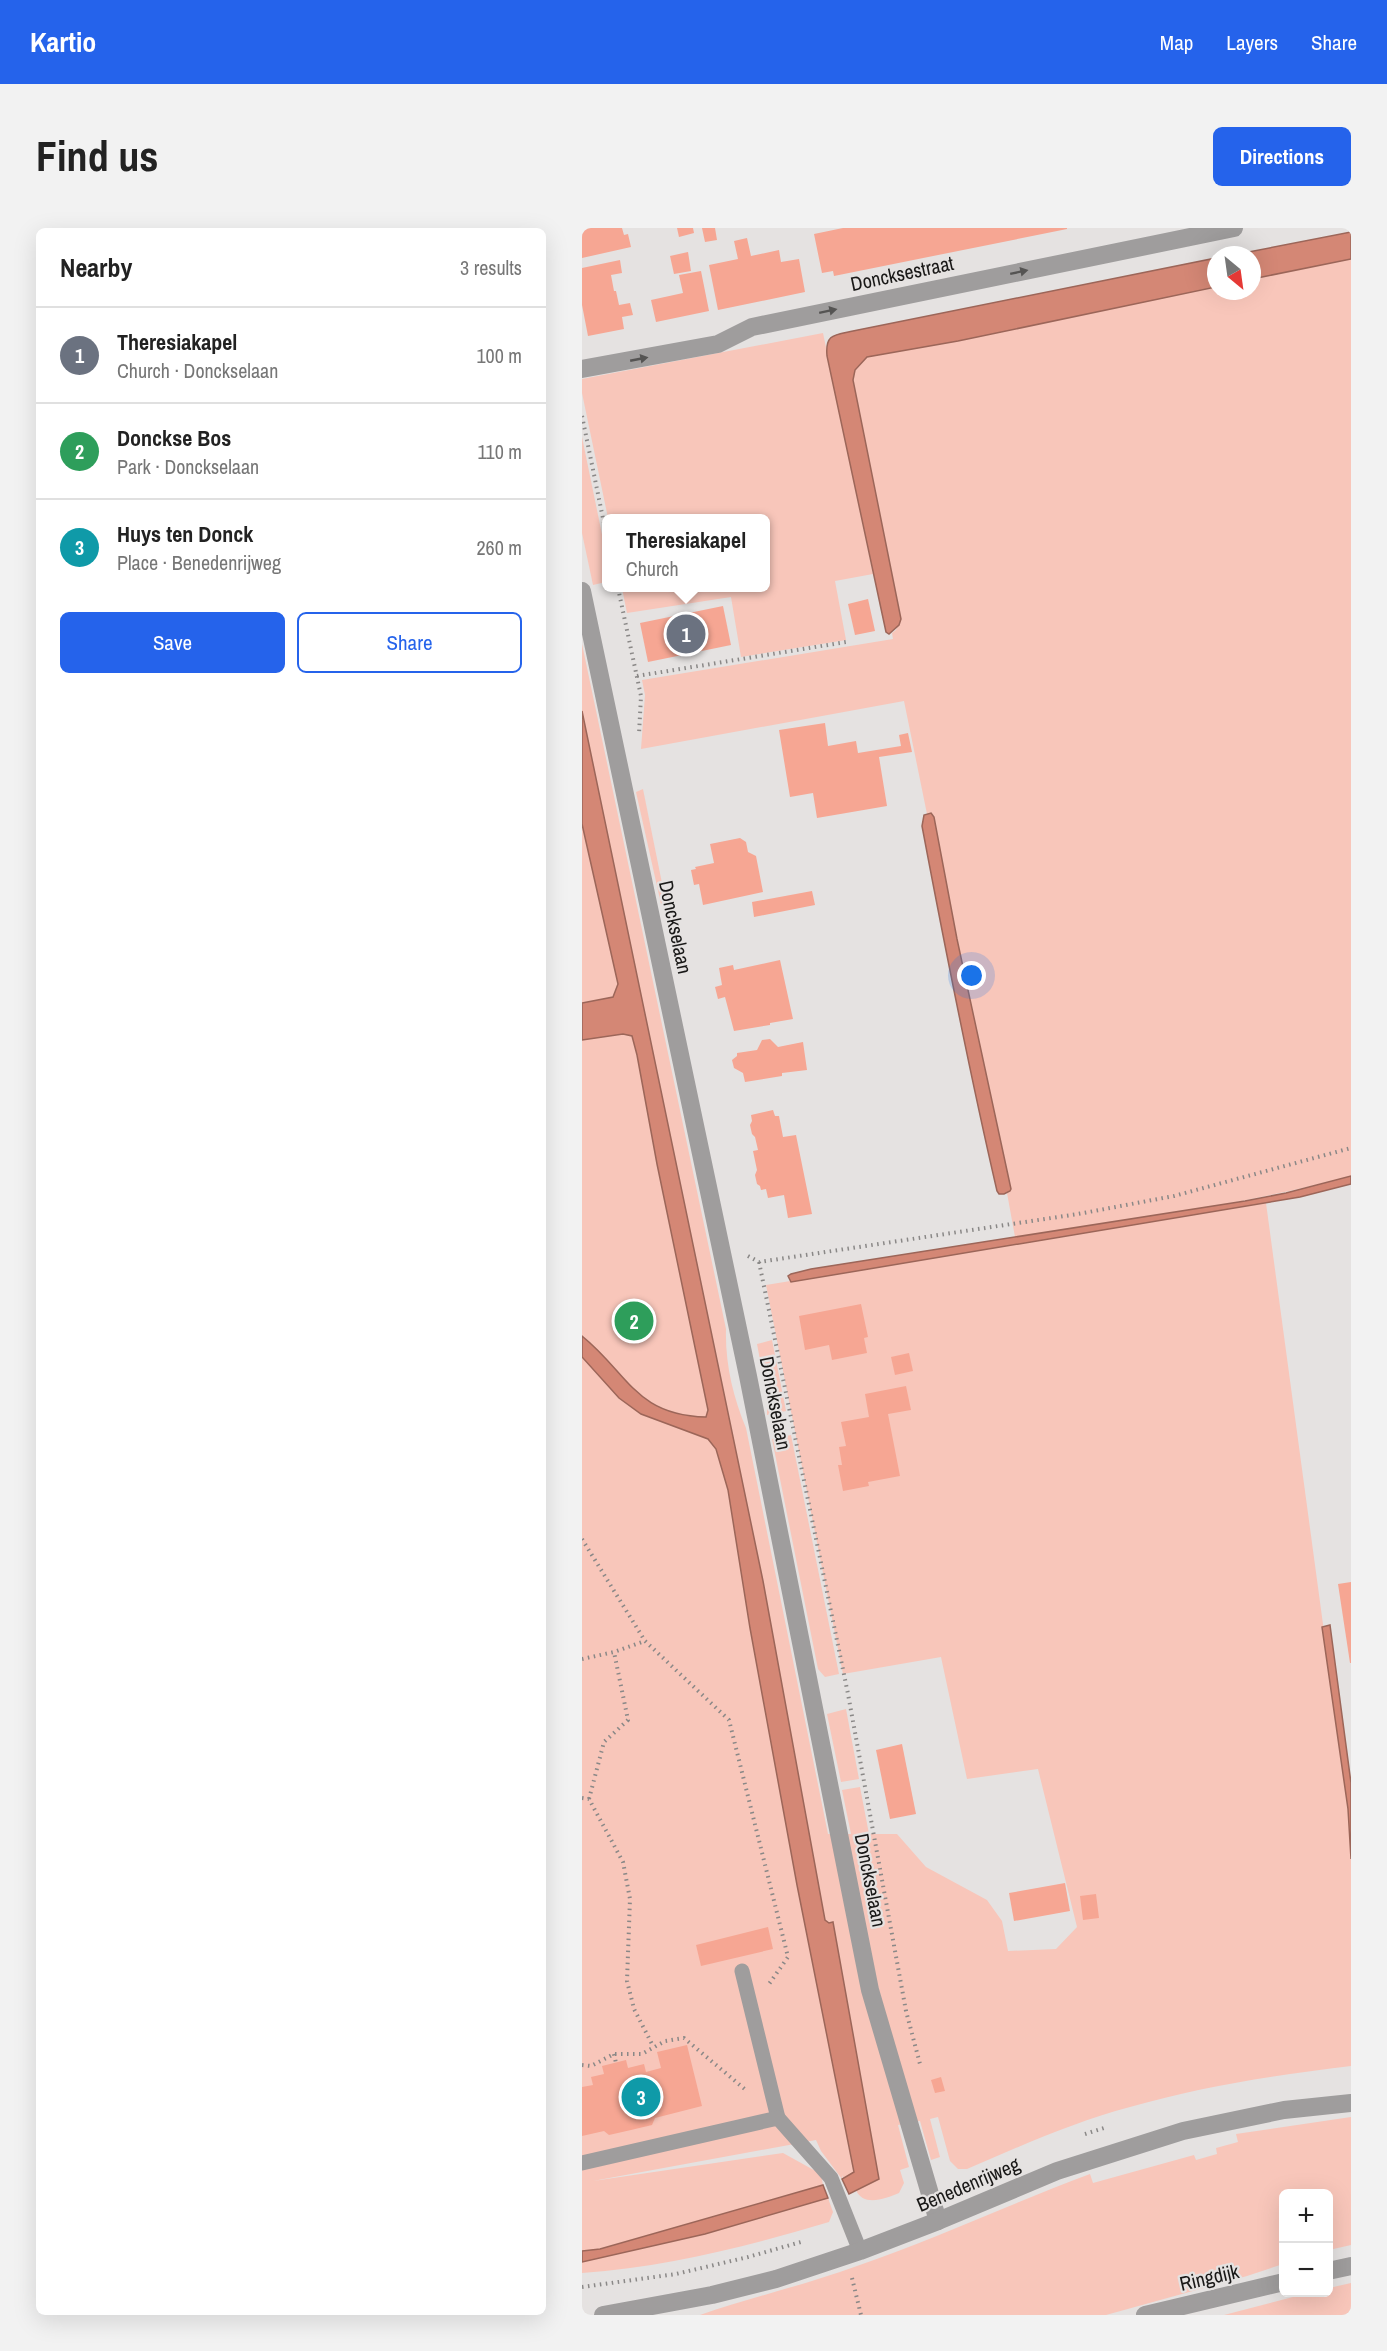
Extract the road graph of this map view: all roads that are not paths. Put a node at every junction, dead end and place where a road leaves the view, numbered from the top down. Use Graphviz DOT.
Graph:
graph roads {
  1 [pos="1234,228"];
  2 [pos="582,369"];
  3 [pos="582,591"];
  4 [pos="742,1971"];
  5 [pos="1351,2103"];
  6 [pos="778,2118"];
  7 [pos="582,2163"];
  8 [pos="938,2221"];
  9 [pos="860,2251"];
  10 [pos="1351,2266"];
  11 [pos="1333,2270"];
  12 [pos="1279,2283"];
  13 [pos="603,2315"];
  14 [pos="1145,2315"];
  2 -- 1 [label="street, Doncksestraat, one-way"];
  3 -- 8 [label="street, Donckselaan"];
  4 -- 6 [label="lane"];
  5 -- 8 [label="street, Benedenrijweg"];
  6 -- 7 [label="lane"];
  6 -- 9 [label="lane"];
  8 -- 9 [label="street, Benedenrijweg"];
  9 -- 13 [label="street, Benedenrijweg"];
  10 -- 11 [label="street"];
  12 -- 14 [label="street, Ringdijk"];
}
